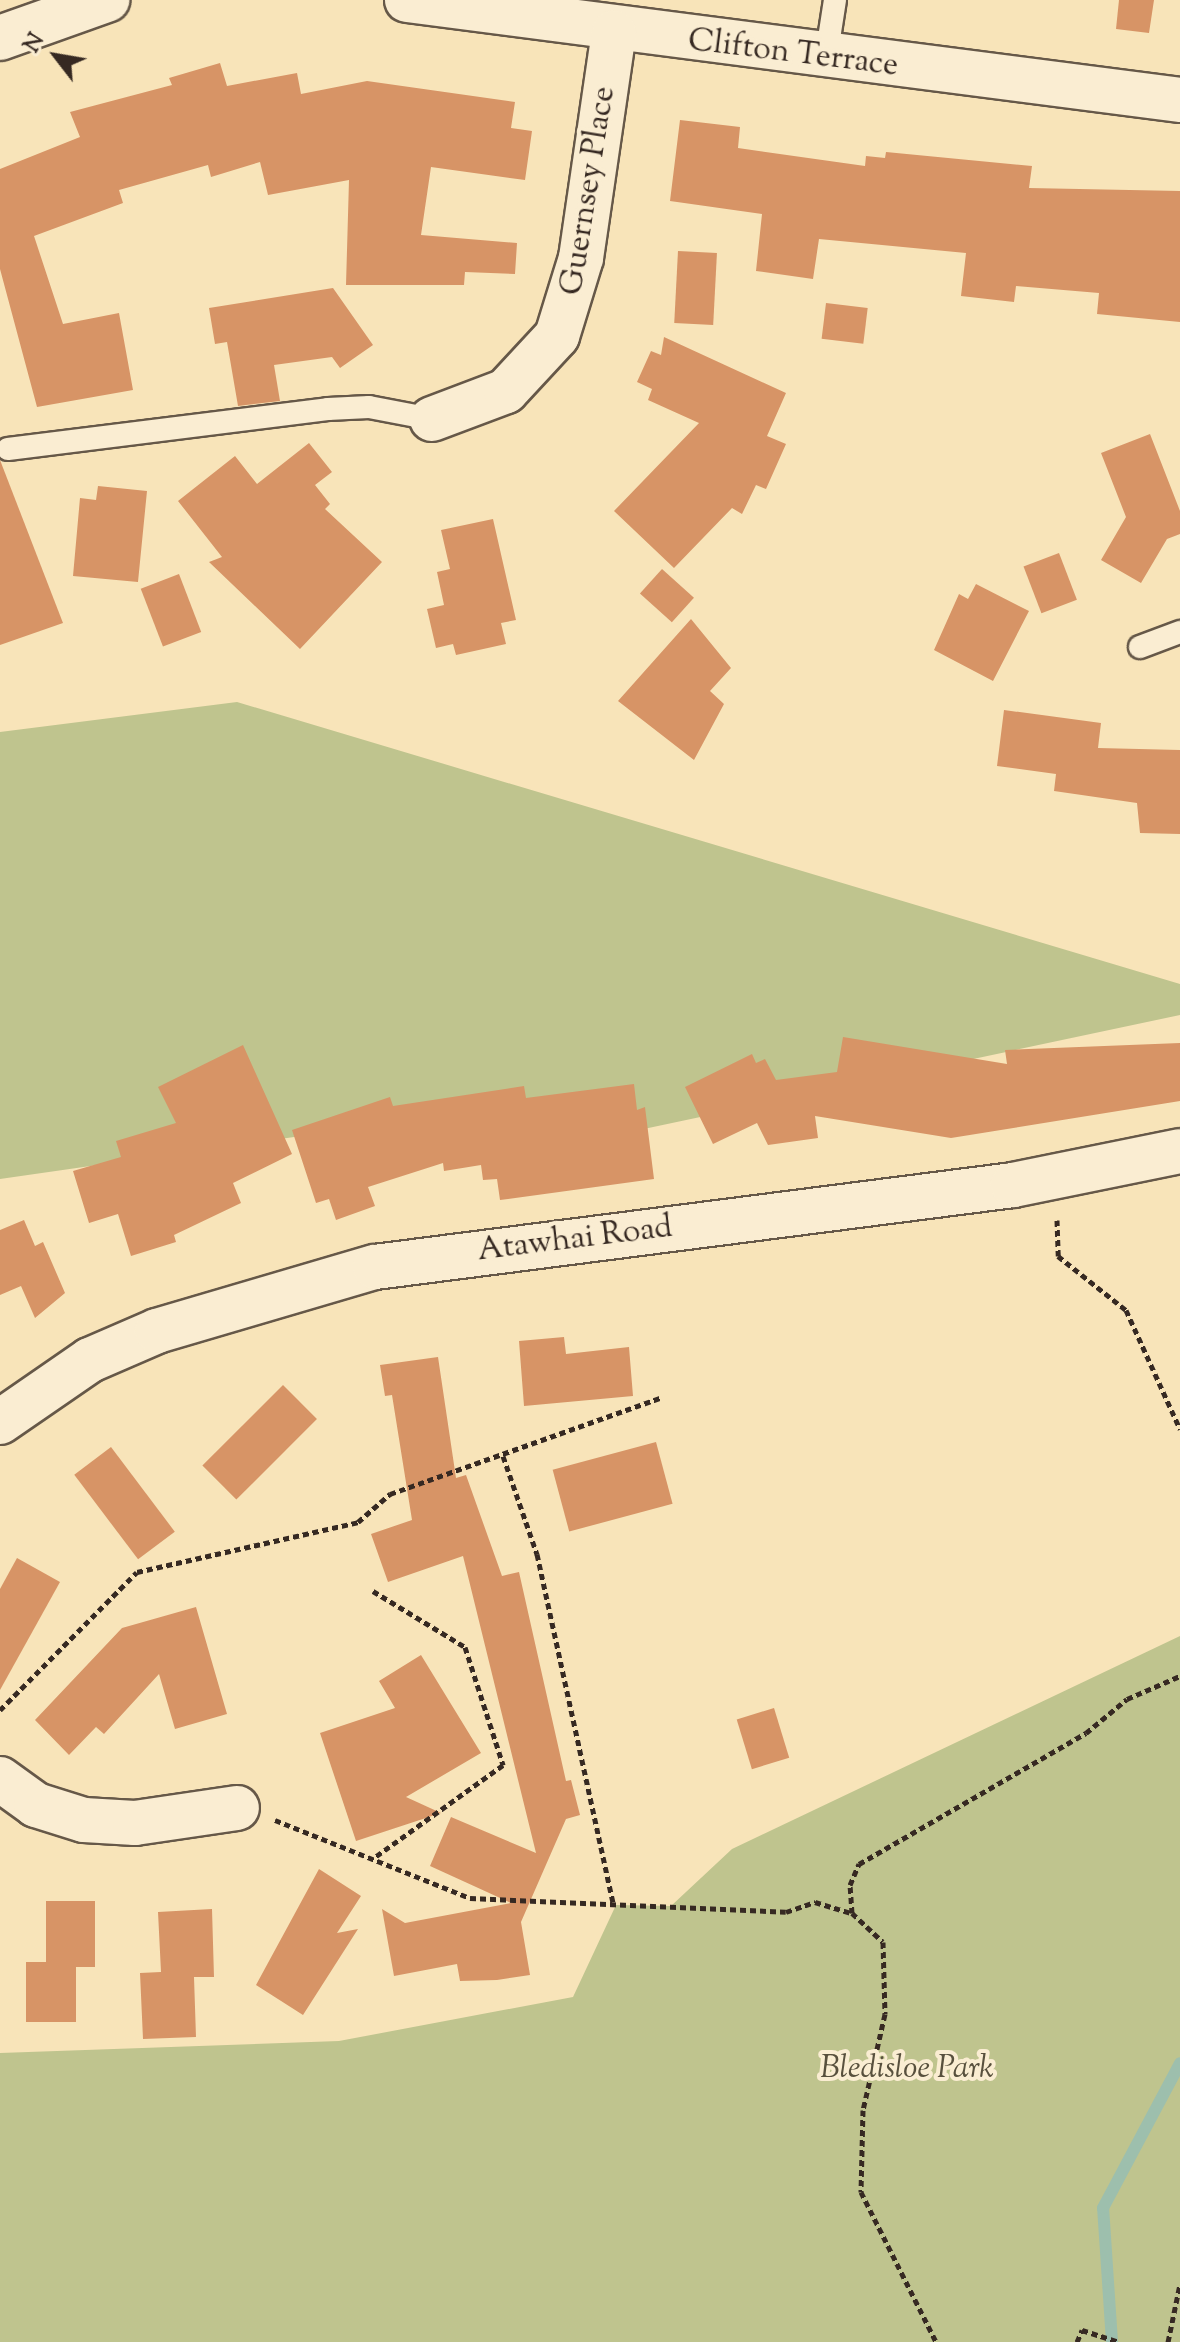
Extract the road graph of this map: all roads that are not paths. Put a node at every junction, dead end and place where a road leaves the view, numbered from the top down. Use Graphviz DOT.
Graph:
graph roads {
  1 [pos="107,0"];
  2 [pos="407,0"];
  3 [pos="835,0"];
  4 [pos="614,32"];
  5 [pos="0,38"];
  6 [pos="826,58"];
  7 [pos="1180,100"];
  8 [pos="432,419"];
  9 [pos="8,449"];
  10 [pos="1180,632"];
  11 [pos="1140,647"];
  12 [pos="1180,1151"];
  13 [pos="0,1422"];
  14 [pos="0,1779"];
  15 [pos="237,1808"];
  1 -- 5 [label="street"];
  2 -- 4 [label="street, Clifton Terrace"];
  3 -- 6 [label="lane"];
  4 -- 6 [label="street, Clifton Terrace"];
  4 -- 8 [label="street, Guernsey Place"];
  6 -- 7 [label="street, Clifton Terrace"];
  8 -- 9 [label="lane"];
  10 -- 11 [label="lane"];
  12 -- 13 [label="street, Atawhai Road"];
  14 -- 15 [label="street"];
}
